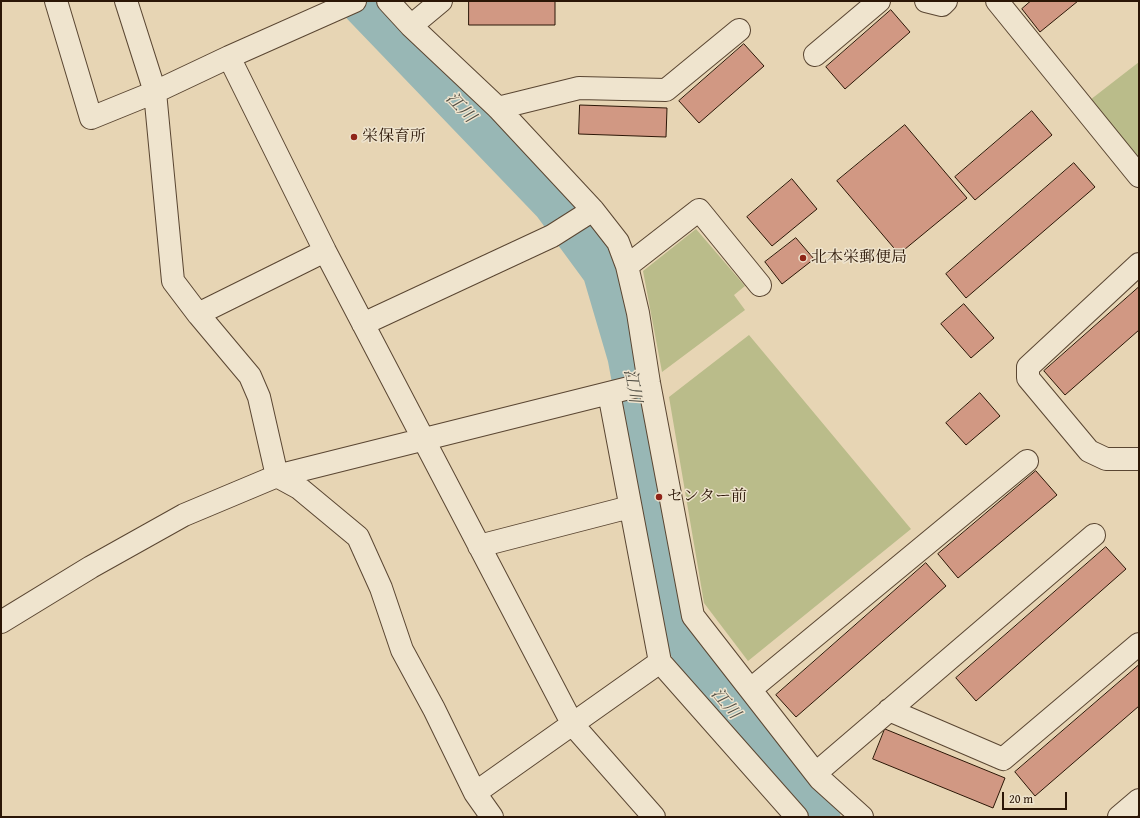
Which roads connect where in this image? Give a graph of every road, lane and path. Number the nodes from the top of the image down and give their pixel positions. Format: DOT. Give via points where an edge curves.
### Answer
graph roads {
  1 [pos="56,1"];
  2 [pos="126,1"];
  3 [pos="355,1"];
  4 [pos="388,1"];
  5 [pos="441,1"];
  6 [pos="879,1"];
  7 [pos="926,1"];
  8 [pos="946,1"];
  9 [pos="1003,3"];
  10 [pos="411,26"];
  11 [pos="739,30"];
  12 [pos="815,56"];
  13 [pos="229,57"];
  14 [pos="155,92"];
  15 [pos="498,108"];
  16 [pos="1139,176"];
  17 [pos="593,210"];
  18 [pos="325,251"];
  19 [pos="1139,264"];
  20 [pos="627,266"];
  21 [pos="760,285"];
  22 [pos="198,314"];
  23 [pos="363,324"];
  24 [pos="650,383"];
  25 [pos="609,393"];
  26 [pos="423,440"];
  27 [pos="1139,459"];
  28 [pos="1027,461"];
  29 [pos="277,476"];
  30 [pos="630,507"];
  31 [pos="1094,535"];
  32 [pos="479,546"];
  33 [pos="1,622"];
  34 [pos="1139,644"];
  35 [pos="660,662"];
  36 [pos="750,688"];
  37 [pos="889,710"];
  38 [pos="573,725"];
  39 [pos="816,773"];
  40 [pos="475,793"];
  41 [pos="1139,800"];
  42 [pos="492,817"];
  43 [pos="654,817"];
  44 [pos="797,817"];
  45 [pos="862,817"];
  46 [pos="1119,817"];
  1 -- 14 [label="street" via="91,118"];
  2 -- 14 [label="street"];
  3 -- 13 [label="street"];
  4 -- 10 [label="street"];
  5 -- 10 [label="street"];
  6 -- 12 [label="street"];
  7 -- 8 [label="street" via="942,5"];
  9 -- 16 [label="street"];
  10 -- 15 [label="street"];
  11 -- 15 [label="street" via="666,90 579,88"];
  13 -- 14 [label="street"];
  13 -- 18 [label="street"];
  14 -- 22 [label="street" via="173,281"];
  15 -- 17 [label="street"];
  17 -- 20 [label="street" via="618,242"];
  17 -- 23 [label="street" via="552,236"];
  18 -- 22 [label="street"];
  18 -- 23 [label="street"];
  19 -- 27 [label="street" via="1028,366 1028,378 1089,451 1106,459"];
  20 -- 21 [label="street" via="699,210"];
  20 -- 24 [label="street"];
  22 -- 29 [label="street" via="250,376 259,397"];
  23 -- 26 [label="street"];
  24 -- 25 [label="street"];
  24 -- 36 [label="street" via="693,616"];
  25 -- 26 [label="street"];
  25 -- 30 [label="street"];
  26 -- 29 [label="street"];
  26 -- 32 [label="street"];
  28 -- 36 [label="street"];
  29 -- 33 [label="street" via="184,515 91,567"];
  29 -- 40 [label="street" via="299,488 358,536 381,588 402,650"];
  30 -- 32 [label="street"];
  30 -- 35 [label="street"];
  31 -- 37 [label="street"];
  32 -- 38 [label="street"];
  34 -- 37 [label="street" via="1004,759"];
  35 -- 38 [label="street"];
  35 -- 44 [label="street"];
  36 -- 39 [label="street"];
  37 -- 39 [label="street"];
  38 -- 40 [label="street"];
  38 -- 43 [label="street"];
  39 -- 45 [label="street"];
  40 -- 42 [label="street"];
  41 -- 46 [label="street"];
}
